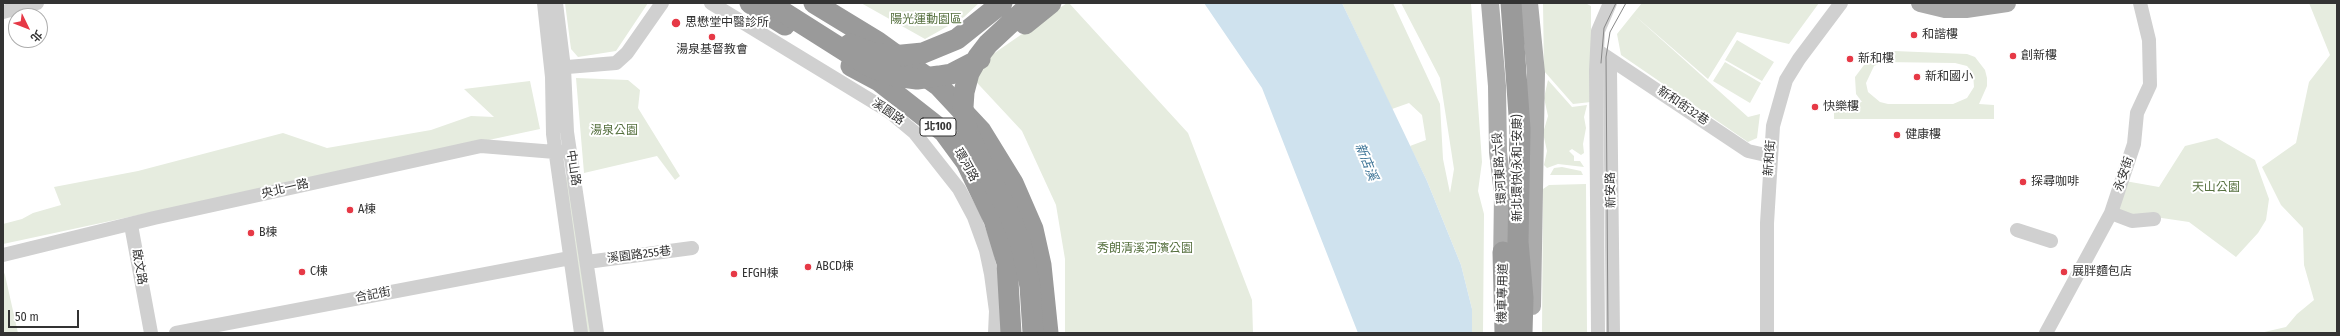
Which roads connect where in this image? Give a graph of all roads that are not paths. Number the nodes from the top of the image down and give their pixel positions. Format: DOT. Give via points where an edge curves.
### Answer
graph roads {
  1 [pos="37,3"];
  2 [pos="544,3"];
  3 [pos="556,3"];
  4 [pos="662,3"];
  5 [pos="711,3"];
  6 [pos="750,3"];
  7 [pos="769,3"];
  8 [pos="782,3"];
  9 [pos="814,3"];
  10 [pos="1002,3"];
  11 [pos="1022,3"];
  12 [pos="1032,3"];
  13 [pos="1051,3"];
  14 [pos="1490,3"];
  15 [pos="1503,3"];
  16 [pos="1610,3"];
  17 [pos="1841,3"];
  18 [pos="1920,3"];
  19 [pos="2007,3"];
  20 [pos="2140,3"];
  21 [pos="1522,4"];
  22 [pos="3,12"];
  23 [pos="1598,51"];
  24 [pos="558,68"];
  25 [pos="570,151"];
  26 [pos="555,152"];
  27 [pos="1770,156"];
  28 [pos="1503,194"];
  29 [pos="2111,213"];
  30 [pos="2154,219"];
  31 [pos="131,224"];
  32 [pos="2017,230"];
  33 [pos="2051,241"];
  34 [pos="692,248"];
  35 [pos="1503,252"];
  36 [pos="3,255"];
  37 [pos="570,258"];
  38 [pos="587,262"];
  39 [pos="151,333"];
  40 [pos="176,333"];
  41 [pos="581,333"];
  42 [pos="597,333"];
  43 [pos="995,333"];
  44 [pos="1011,333"];
  45 [pos="1026,333"];
  46 [pos="1033,333"];
  47 [pos="1048,333"];
  48 [pos="1498,333"];
  49 [pos="1504,333"];
  50 [pos="1522,333"];
  51 [pos="1532,333"];
  52 [pos="1598,333"];
  53 [pos="1613,333"];
  54 [pos="1767,333"];
  55 [pos="2046,333"];
  1 -- 22 [label="street"];
  2 -- 24 [label="street, 中山路"];
  3 -- 24 [label="street, 中山路"];
  4 -- 24 [label="street" via="627,53 616,64"];
  5 -- 43 [label="street, 溪園路" via="890,112 914,132 959,189 974,217 986,250 991,274 996,311"];
  6 -- 44 [label="highway, 環河路 / 北100" via="879,82 944,132 957,148 994,220 1007,263"];
  7 -- 13 [label="highway, bridge" via="867,65 895,76 917,79 951,74 974,63"];
  8 -- 10 [label="highway, bridge" via="855,46 870,52 907,56 923,53 956,39"];
  9 -- 47 [label="highway, 北100" via="878,42 939,86 981,131 1013,183 1033,229 1041,265"];
  11 -- 45 [label="highway" via="978,43 967,59 955,96 962,138 996,203 1013,243 1023,284"];
  12 -- 46 [label="highway, bridge" via="988,44 978,57 969,73 963,107 981,161 1008,211 1021,244 1030,286"];
  14 -- 28 [label="main road, 環河東路六段" via="1497,86 1498,152"];
  15 -- 28 [label="highway" via="1511,120"];
  16 -- 23 [label="street, 新安路" via="1600,23"];
  17 -- 27 [label="street, 新和街" via="1786,80 1773,126"];
  18 -- 19 [label="main road" via="1945,9 1966,9"];
  20 -- 29 [label="street, 永安街" via="2149,40 2150,86 2137,113 2134,144"];
  21 -- 50 [label="highway" via="1531,80 1532,137 1529,252 1523,298"];
  21 -- 51 [label="main road" via="1536,80"];
  23 -- 27 [label="street, 新和街32巷" via="1748,151"];
  23 -- 52 [label="street, 新安路"];
  23 -- 53 [label="street, 新安路" via="1610,69"];
  24 -- 25 [label="street, 中山路"];
  24 -- 26 [label="street, 中山路" via="553,134"];
  25 -- 26 [label="street, 央北一路"];
  25 -- 38 [label="street, 中山路"];
  26 -- 31 [label="street, 央北一路" via="481,146"];
  26 -- 37 [label="street, 中山路"];
  27 -- 54 [label="street, 新和街"];
  28 -- 35 [label="main road, 環河東路六段"];
  29 -- 30 [label="street" via="2132,220"];
  29 -- 55 [label="street, 永安街"];
  31 -- 36 [label="street, 央北一路"];
  31 -- 39 [label="street, 啟文路"];
  32 -- 33 [label="street"];
  34 -- 38 [label="street, 溪園路255巷"];
  35 -- 48 [label="main road, 環河東路六段"];
  35 -- 49 [label="highway"];
  37 -- 40 [label="street, 合記街"];
  37 -- 41 [label="street, 中山路"];
  38 -- 42 [label="street, 中山路"];
}
